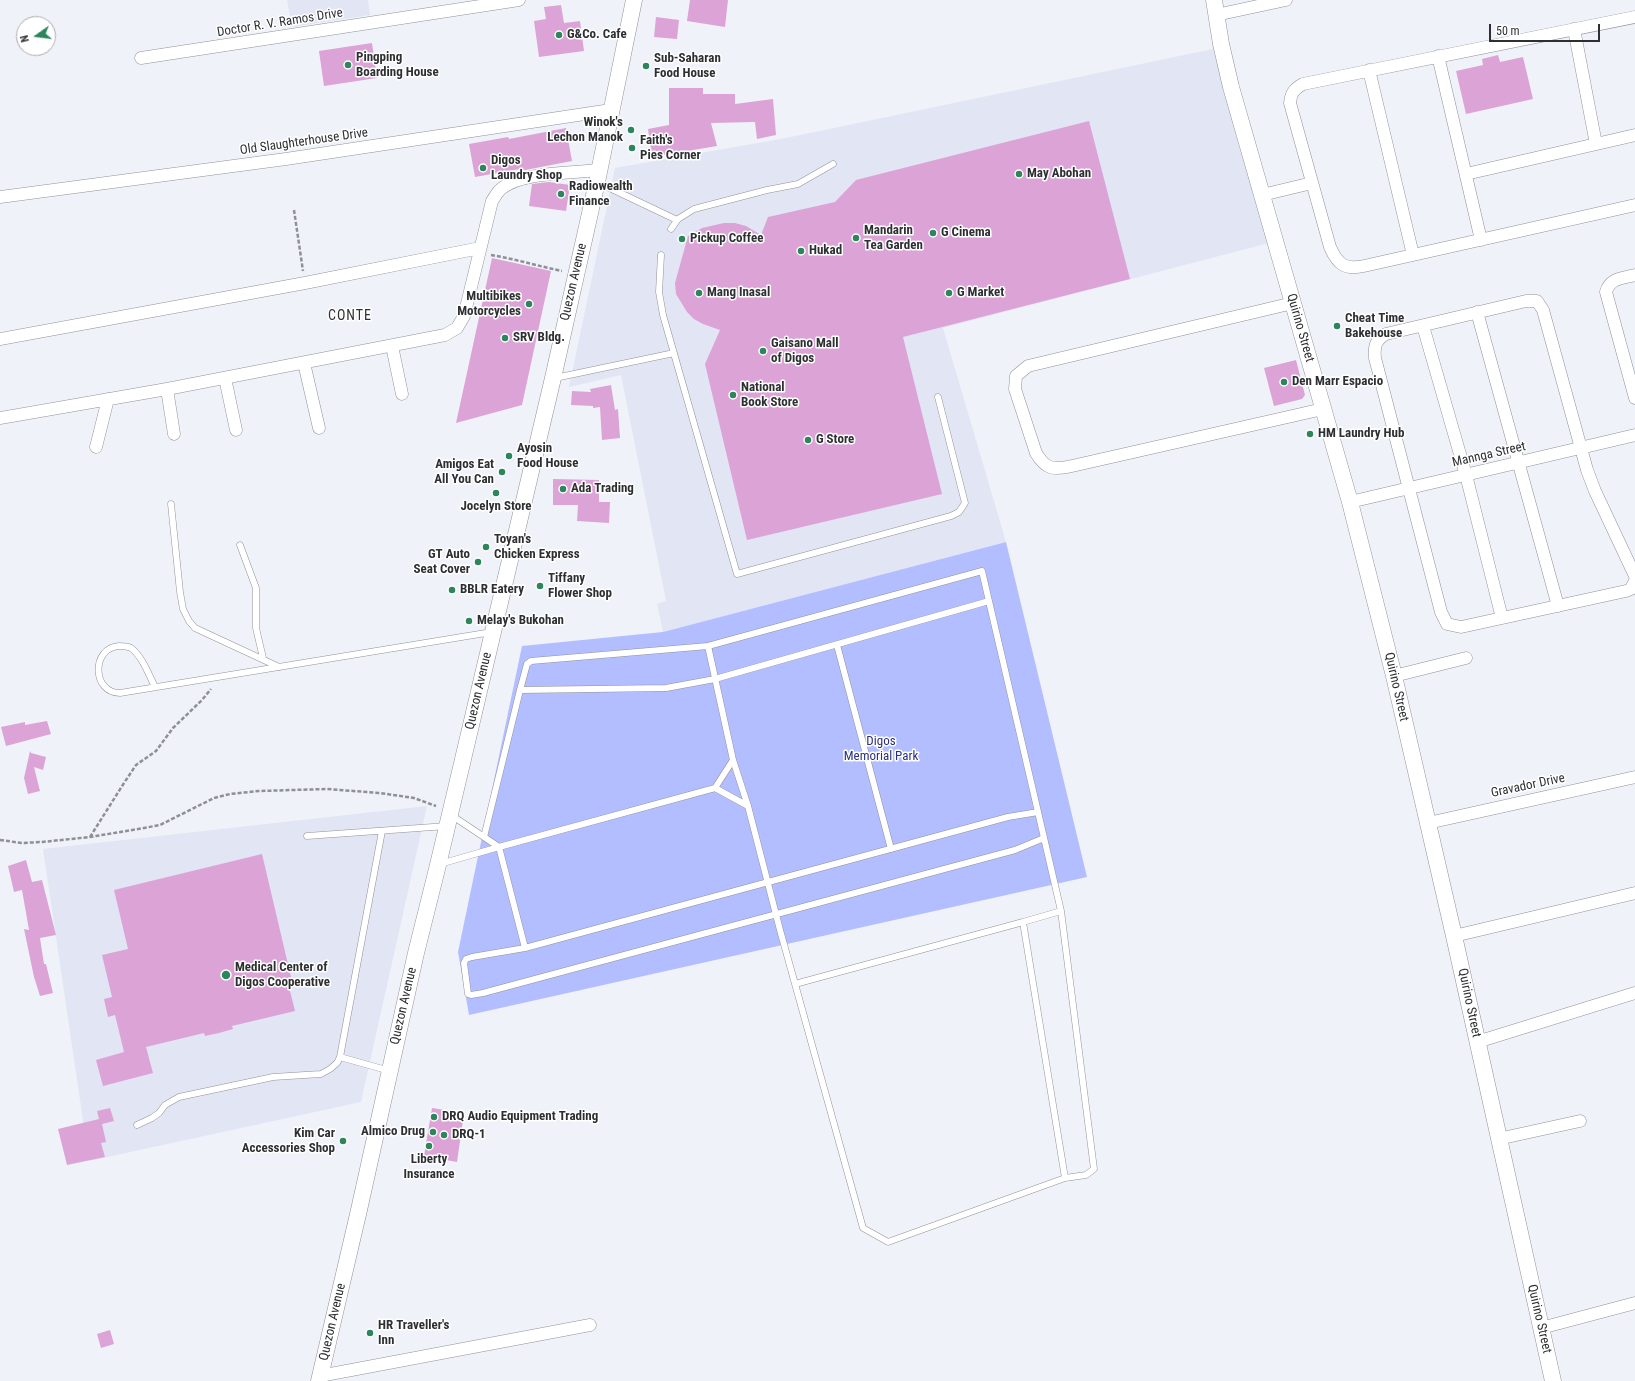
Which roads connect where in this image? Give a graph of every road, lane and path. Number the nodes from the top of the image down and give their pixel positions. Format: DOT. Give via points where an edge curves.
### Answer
graph roads {
  1 [pos="519,0"];
  2 [pos="634,0"];
  3 [pos="1286,0"];
  4 [pos="1215,7"];
  5 [pos="1635,17"];
  6 [pos="1574,29"];
  7 [pos="1438,56"];
  8 [pos="141,58"];
  9 [pos="1369,70"];
  10 [pos="611,110"];
  11 [pos="1635,135"];
  12 [pos="1596,144"];
  13 [pos="833,164"];
  14 [pos="1466,174"];
  15 [pos="598,176"];
  16 [pos="1312,183"];
  17 [pos="1262,196"];
  18 [pos="0,197"];
  19 [pos="1635,205"];
  20 [pos="294,210"];
  21 [pos="677,220"];
  22 [pos="671,229"];
  23 [pos="1481,240"];
  24 [pos="479,251"];
  25 [pos="661,255"];
  26 [pos="1413,255"];
  27 [pos="576,274"];
  28 [pos="1635,275"];
  29 [pos="305,283"];
  30 [pos="1293,303"];
  31 [pos="1477,312"];
  32 [pos="1423,326"];
  33 [pos="0,339"];
  34 [pos="392,346"];
  35 [pos="674,353"];
  36 [pos="304,363"];
  37 [pos="226,378"];
  38 [pos="553,378"];
  39 [pos="167,389"];
  40 [pos="402,394"];
  41 [pos="938,397"];
  42 [pos="1635,398"];
  43 [pos="108,399"];
  44 [pos="1323,409"];
  45 [pos="0,418"];
  46 [pos="319,428"];
  47 [pos="236,430"];
  48 [pos="174,434"];
  49 [pos="1635,435"];
  50 [pos="96,447"];
  51 [pos="1580,448"];
  52 [pos="1519,462"];
  53 [pos="1466,475"];
  54 [pos="1409,488"];
  55 [pos="1350,502"];
  56 [pos="171,504"];
  57 [pos="240,544"];
  58 [pos="1635,576"];
  59 [pos="1635,581"];
  60 [pos="989,601"];
  61 [pos="1558,606"];
  62 [pos="1502,618"];
  63 [pos="494,632"];
  64 [pos="837,645"];
  65 [pos="708,646"];
  66 [pos="263,658"];
  67 [pos="1466,658"];
  68 [pos="278,666"];
  69 [pos="1394,676"];
  70 [pos="218,677"];
  71 [pos="715,679"];
  72 [pos="155,687"];
  73 [pos="520,690"];
  74 [pos="733,760"];
  75 [pos="1635,777"];
  76 [pos="715,788"];
  77 [pos="748,806"];
  78 [pos="1038,812"];
  79 [pos="449,820"];
  80 [pos="1428,823"];
  81 [pos="382,831"];
  82 [pos="307,836"];
  83 [pos="90,837"];
  84 [pos="484,837"];
  85 [pos="1044,838"];
  86 [pos="0,840"];
  87 [pos="499,847"];
  88 [pos="891,849"];
  89 [pos="438,865"];
  90 [pos="767,882"];
  91 [pos="1635,893"];
  92 [pos="1061,911"];
  93 [pos="776,914"];
  94 [pos="1023,922"];
  95 [pos="1454,936"];
  96 [pos="525,948"];
  97 [pos="795,984"];
  98 [pos="1635,993"];
  99 [pos="1477,1042"];
  100 [pos="340,1057"];
  101 [pos="390,1071"];
  102 [pos="1580,1121"];
  103 [pos="137,1125"];
  104 [pos="1498,1139"];
  105 [pos="1065,1178"];
  106 [pos="1635,1303"];
  107 [pos="590,1325"];
  108 [pos="1541,1328"];
  109 [pos="320,1378"];
  110 [pos="1553,1381"];
  1 -- 8 [label="street, Doctor R. V. Ramos Drive"];
  2 -- 10 [label="street, Quezon Avenue"];
  3 -- 4 [label="street"];
  4 -- 17 [label="street, Quirino Street" via="1231,87"];
  5 -- 6 [label="street"];
  6 -- 7 [label="street"];
  6 -- 12 [label="street"];
  7 -- 9 [label="street"];
  7 -- 14 [label="street"];
  9 -- 16 [label="street" via="1303,84 1297,87 1291,96 1292,110"];
  9 -- 26 [label="street"];
  10 -- 15 [label="street, Quezon Avenue"];
  10 -- 18 [label="street, Old Slaughterhouse Drive" via="286,159"];
  11 -- 12 [label="street"];
  12 -- 14 [label="street"];
  13 -- 21 [label="lane" via="798,184 694,209"];
  14 -- 23 [label="street"];
  15 -- 21 [label="lane"];
  15 -- 24 [label="street" via="531,177 507,184 492,201"];
  15 -- 27 [label="street, Quezon Avenue"];
  16 -- 17 [label="street"];
  16 -- 26 [label="street" via="1330,247 1341,265 1357,268"];
  17 -- 30 [label="street, Quirino Street"];
  19 -- 23 [label="street"];
  20 -- 29 [label="path"];
  21 -- 22 [label="lane"];
  23 -- 26 [label="street"];
  24 -- 27 [label="path"];
  24 -- 29 [label="street"];
  24 -- 34 [label="street" via="464,316 457,328 436,338"];
  25 -- 35 [label="lane" via="659,292"];
  27 -- 38 [label="street, Quezon Avenue"];
  28 -- 42 [label="street" via="1608,285 1606,292"];
  29 -- 33 [label="street"];
  30 -- 44 [label="street, Quirino Street"];
  30 -- 44 [label="street" via="1028,366 1016,376 1015,390 1036,453 1041,462 1052,468 1072,466"];
  31 -- 32 [label="street"];
  31 -- 51 [label="street" via="1526,300 1537,301 1541,305"];
  31 -- 52 [label="street"];
  32 -- 53 [label="street"];
  32 -- 54 [label="street" via="1386,334 1374,346"];
  34 -- 36 [label="street"];
  34 -- 40 [label="street"];
  35 -- 38 [label="lane"];
  35 -- 41 [label="lane" via="737,574 959,512 965,503"];
  36 -- 37 [label="street"];
  36 -- 46 [label="street"];
  37 -- 39 [label="street"];
  37 -- 47 [label="street"];
  38 -- 63 [label="street, Quezon Avenue"];
  39 -- 43 [label="street"];
  39 -- 48 [label="street"];
  43 -- 45 [label="street"];
  43 -- 50 [label="street"];
  44 -- 55 [label="street, Quirino Street"];
  49 -- 51 [label="street, Mannga Street"];
  51 -- 52 [label="street, Mannga Street"];
  51 -- 58 [label="street" via="1596,491"];
  52 -- 53 [label="street, Mannga Street"];
  52 -- 61 [label="street"];
  53 -- 54 [label="street, Mannga Street"];
  53 -- 62 [label="street"];
  54 -- 55 [label="street, Mannga Street"];
  54 -- 62 [label="street" via="1447,624 1461,627"];
  55 -- 69 [label="street, Quirino Street"];
  56 -- 66 [label="lane" via="180,592 183,609 189,621 195,628"];
  57 -- 66 [label="lane" via="256,588 256,628"];
  59 -- 61 [label="street" via="1631,589 1626,591"];
  60 -- 64 [label="lane"];
  60 -- 65 [label="lane" via="982,571"];
  60 -- 78 [label="lane"];
  61 -- 62 [label="street"];
  63 -- 68 [label="lane"];
  63 -- 79 [label="street, Quezon Avenue"];
  64 -- 71 [label="lane"];
  64 -- 88 [label="lane"];
  65 -- 71 [label="lane"];
  65 -- 73 [label="lane" via="531,661 527,664"];
  66 -- 68 [label="lane"];
  67 -- 69 [label="street"];
  68 -- 70 [label="lane"];
  69 -- 80 [label="street, Quirino Street"];
  70 -- 72 [label="lane"];
  70 -- 83 [label="path" via="202,700 173,728 156,751 136,765"];
  71 -- 73 [label="lane" via="666,688"];
  71 -- 74 [label="lane"];
  72 -- 72 [label="lane" via="113,693 107,690 98,675 100,658 116,646 129,647 136,653"];
  73 -- 84 [label="lane"];
  74 -- 76 [label="lane"];
  74 -- 77 [label="lane"];
  75 -- 80 [label="street, Gravador Drive"];
  76 -- 77 [label="lane"];
  76 -- 87 [label="lane"];
  77 -- 90 [label="lane"];
  78 -- 85 [label="lane"];
  78 -- 88 [label="lane" via="1008,817"];
  79 -- 81 [label="lane"];
  79 -- 83 [label="path" via="426,801 414,798 327,789 259,791 214,798 160,825"];
  79 -- 84 [label="lane"];
  79 -- 89 [label="street, Quezon Avenue"];
  80 -- 95 [label="street, Quirino Street"];
  81 -- 82 [label="lane"];
  81 -- 100 [label="lane"];
  83 -- 86 [label="path" via="22,844"];
  84 -- 87 [label="lane"];
  85 -- 92 [label="lane"];
  85 -- 93 [label="lane" via="1015,850"];
  87 -- 89 [label="lane"];
  87 -- 96 [label="lane"];
  88 -- 90 [label="lane"];
  89 -- 101 [label="street, Quezon Avenue"];
  90 -- 93 [label="lane"];
  90 -- 96 [label="lane"];
  91 -- 95 [label="street"];
  92 -- 94 [label="lane"];
  92 -- 105 [label="lane" via="1094,1169 1086,1175"];
  93 -- 96 [label="lane" via="483,993 468,994 464,963 466,959"];
  93 -- 97 [label="lane"];
  94 -- 97 [label="lane"];
  94 -- 105 [label="lane"];
  95 -- 99 [label="street, Quirino Street"];
  97 -- 105 [label="lane" via="863,1228 888,1242"];
  98 -- 99 [label="street"];
  99 -- 104 [label="street, Quirino Street"];
  100 -- 101 [label="lane"];
  100 -- 103 [label="lane" via="330,1070 321,1074 273,1077 180,1097 165,1105 152,1118"];
  101 -- 109 [label="street, Quezon Avenue"];
  102 -- 104 [label="street"];
  104 -- 108 [label="street, Quirino Street"];
  106 -- 108 [label="street"];
  107 -- 109 [label="street"];
  108 -- 110 [label="street, Quirino Street"];
}
